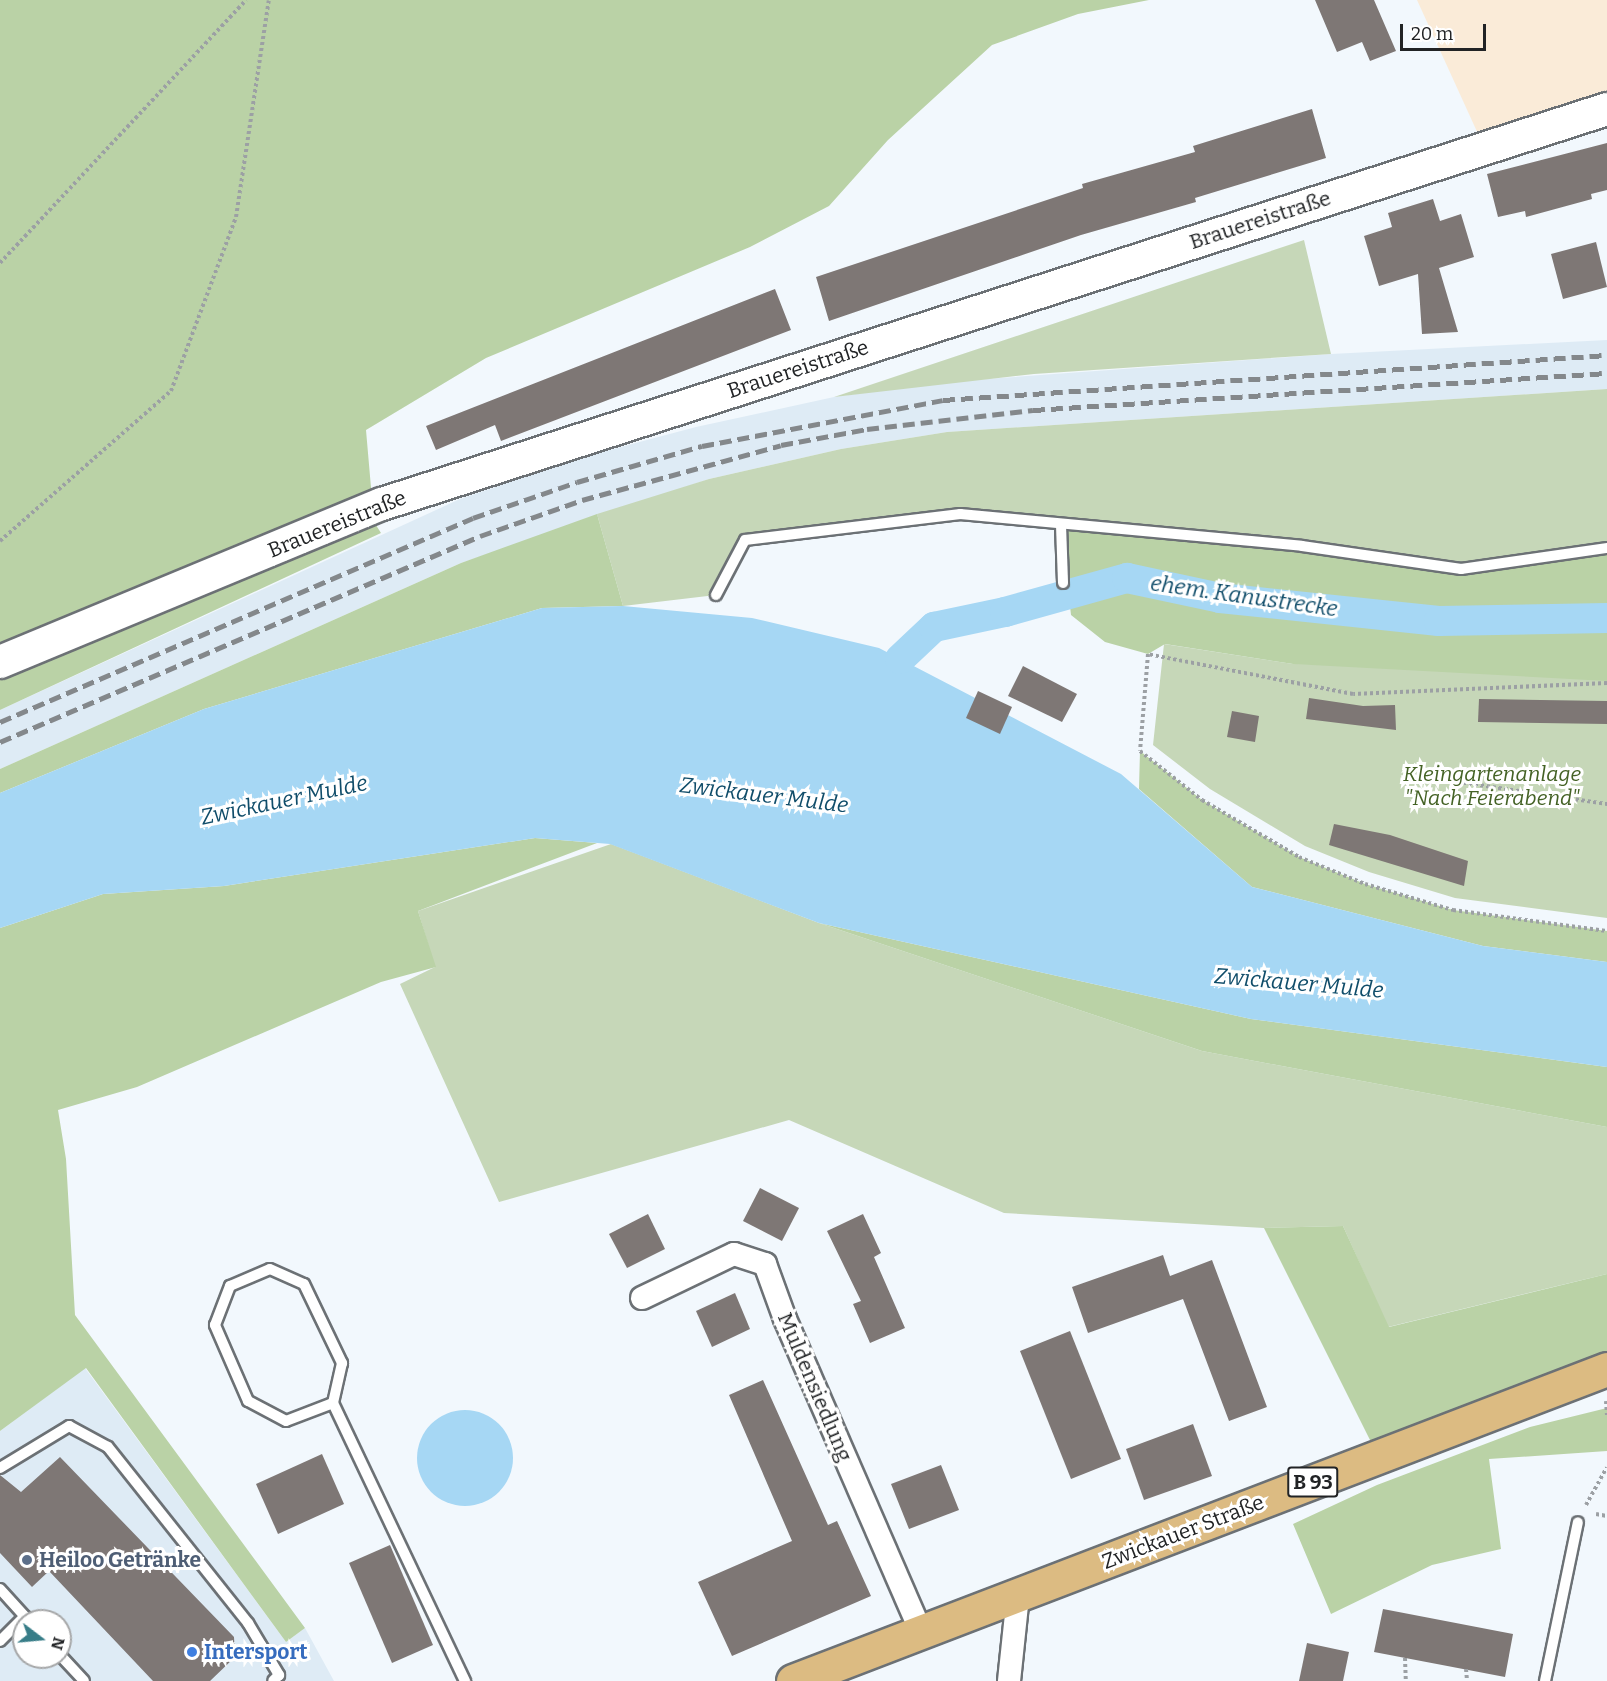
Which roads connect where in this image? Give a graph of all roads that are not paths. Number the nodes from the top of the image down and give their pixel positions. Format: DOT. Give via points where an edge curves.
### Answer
graph roads {
  1 [pos="1607,109"];
  2 [pos="1061,525"];
  3 [pos="1607,548"];
  4 [pos="1063,583"];
  5 [pos="716,595"];
  6 [pos="0,662"];
  7 [pos="642,1298"];
  8 [pos="1607,1369"];
  9 [pos="333,1403"];
  10 [pos="0,1468"];
  11 [pos="1578,1522"];
  12 [pos="0,1589"];
  13 [pos="1018,1595"];
  14 [pos="18,1609"];
  15 [pos="12,1631"];
  16 [pos="921,1632"];
  17 [pos="0,1641"];
  18 [pos="72,1668"];
  19 [pos="84,1681"];
  20 [pos="273,1681"];
  21 [pos="465,1681"];
  22 [pos="793,1681"];
  23 [pos="1009,1681"];
  24 [pos="1545,1681"];
  1 -- 6 [label="street, Brauereistraße" via="382,504"];
  2 -- 3 [label="lane" via="1302,546 1461,569"];
  2 -- 4 [label="lane"];
  2 -- 5 [label="lane" via="960,514 745,540"];
  7 -- 16 [label="street, Muldensiedlung" via="735,1254 765,1264 785,1319"];
  8 -- 13 [label="main road, Zwickauer Straße / B 93"];
  9 -- 9 [label="lane" via="342,1363 304,1284 270,1269 230,1286 215,1325 248,1401 286,1421"];
  9 -- 21 [label="lane"];
  10 -- 20 [label="lane" via="69,1426 108,1447 248,1623 279,1675"];
  11 -- 24 [label="lane"];
  12 -- 14 [label="lane"];
  13 -- 16 [label="main road, Zwickauer Straße / B 93"];
  13 -- 23 [label="street"];
  15 -- 17 [label="lane"];
  16 -- 22 [label="main road, Zwickauer Straße / B 93"];
  18 -- 19 [label="lane"];
}
